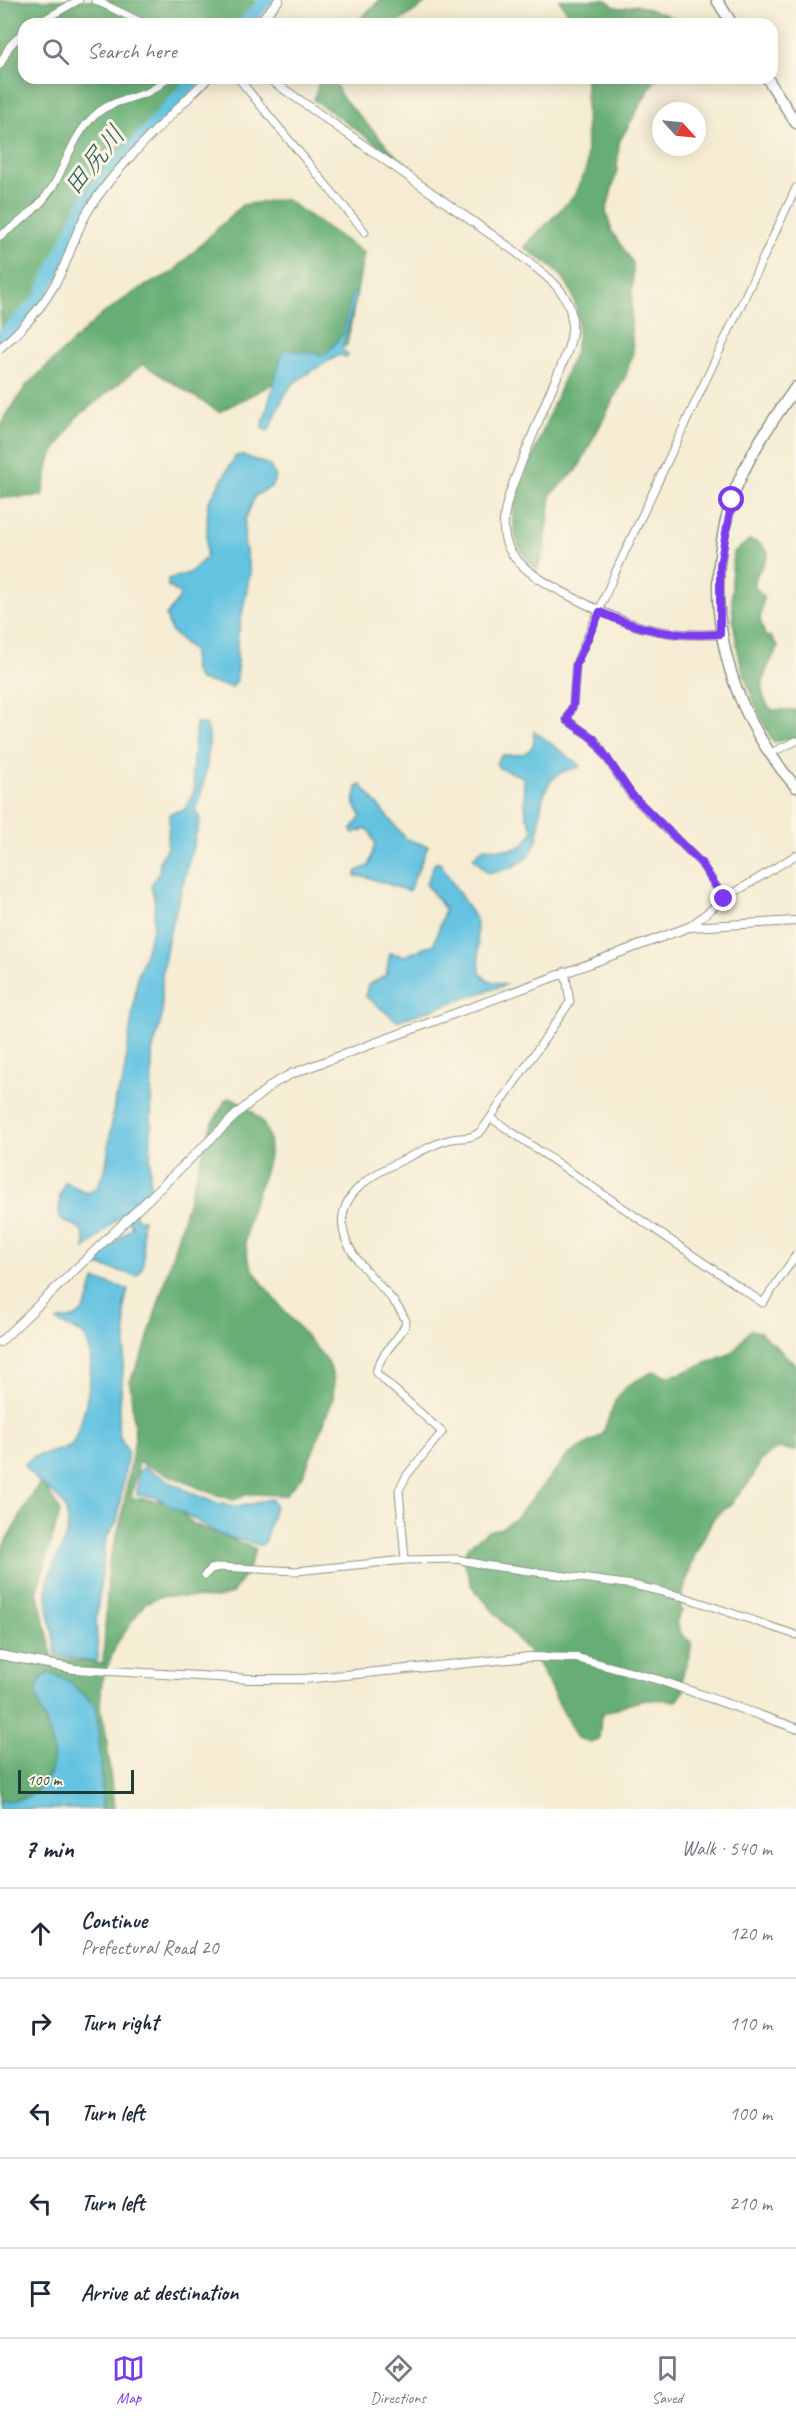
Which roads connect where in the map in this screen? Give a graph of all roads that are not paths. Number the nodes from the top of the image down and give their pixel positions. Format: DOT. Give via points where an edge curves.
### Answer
graph roads {
  1 [pos="79,0"];
  2 [pos="95,0"];
  3 [pos="279,0"];
  4 [pos="717,0"];
  5 [pos="47,18"];
  6 [pos="132,18"];
  7 [pos="262,18"];
  8 [pos="728,18"];
  9 [pos="18,37"];
  10 [pos="0,65"];
  11 [pos="160,84"];
  12 [pos="202,84"];
  13 [pos="243,84"];
  14 [pos="277,84"];
  15 [pos="771,84"];
  16 [pos="796,123"];
  17 [pos="796,188"];
  18 [pos="365,232"];
  19 [pos="0,235"];
  20 [pos="0,348"];
  21 [pos="796,387"];
  22 [pos="600,612"];
  23 [pos="720,634"];
  24 [pos="796,741"];
  25 [pos="771,753"];
  26 [pos="796,786"];
  27 [pos="796,855"];
  28 [pos="724,899"];
  29 [pos="796,921"];
  30 [pos="689,927"];
  31 [pos="565,971"];
  32 [pos="490,1118"];
  33 [pos="796,1255"];
  34 [pos="0,1342"];
  35 [pos="405,1560"];
  36 [pos="205,1575"];
  37 [pos="796,1635"];
  38 [pos="0,1655"];
  39 [pos="796,1728"];
  1 -- 5 [label="street"];
  2 -- 6 [label="street"];
  3 -- 7 [label="street"];
  4 -- 8 [label="main road"];
  9 -- 10 [label="street"];
  11 -- 19 [label="street" via="101,110 77,136 46,196"];
  12 -- 20 [label="street" via="97,197 45,304"];
  13 -- 18 [label="street"];
  14 -- 22 [label="street" via="516,252 560,290 573,322 570,342 507,498 501,527 523,568"];
  15 -- 16 [label="main road"];
  17 -- 22 [label="street"];
  21 -- 23 [label="main road" via="762,439 732,500 720,565"];
  22 -- 23 [label="street" via="633,627 666,634"];
  22 -- 28 [label="street" via="576,664 573,705 567,720 594,739 632,795 701,863"];
  23 -- 25 [label="main road" via="736,689"];
  24 -- 25 [label="street"];
  25 -- 26 [label="main road"];
  27 -- 28 [label="street"];
  28 -- 30 [label="street"];
  29 -- 30 [label="street"];
  30 -- 31 [label="street"];
  31 -- 32 [label="street" via="570,1002"];
  31 -- 34 [label="street" via="273,1084 240,1111"];
  32 -- 33 [label="street" via="763,1303"];
  32 -- 35 [label="street" via="472,1138 450,1139 431,1146 369,1178 352,1193 342,1217 350,1247 406,1321 405,1328 380,1359 376,1373 442,1432 406,1475 399,1490"];
  35 -- 36 [label="street" via="296,1571 220,1567"];
  35 -- 37 [label="street" via="457,1559 633,1585 684,1597"];
  38 -- 39 [label="street" via="75,1669 251,1679 304,1679 529,1657 577,1658 659,1680"];
}
